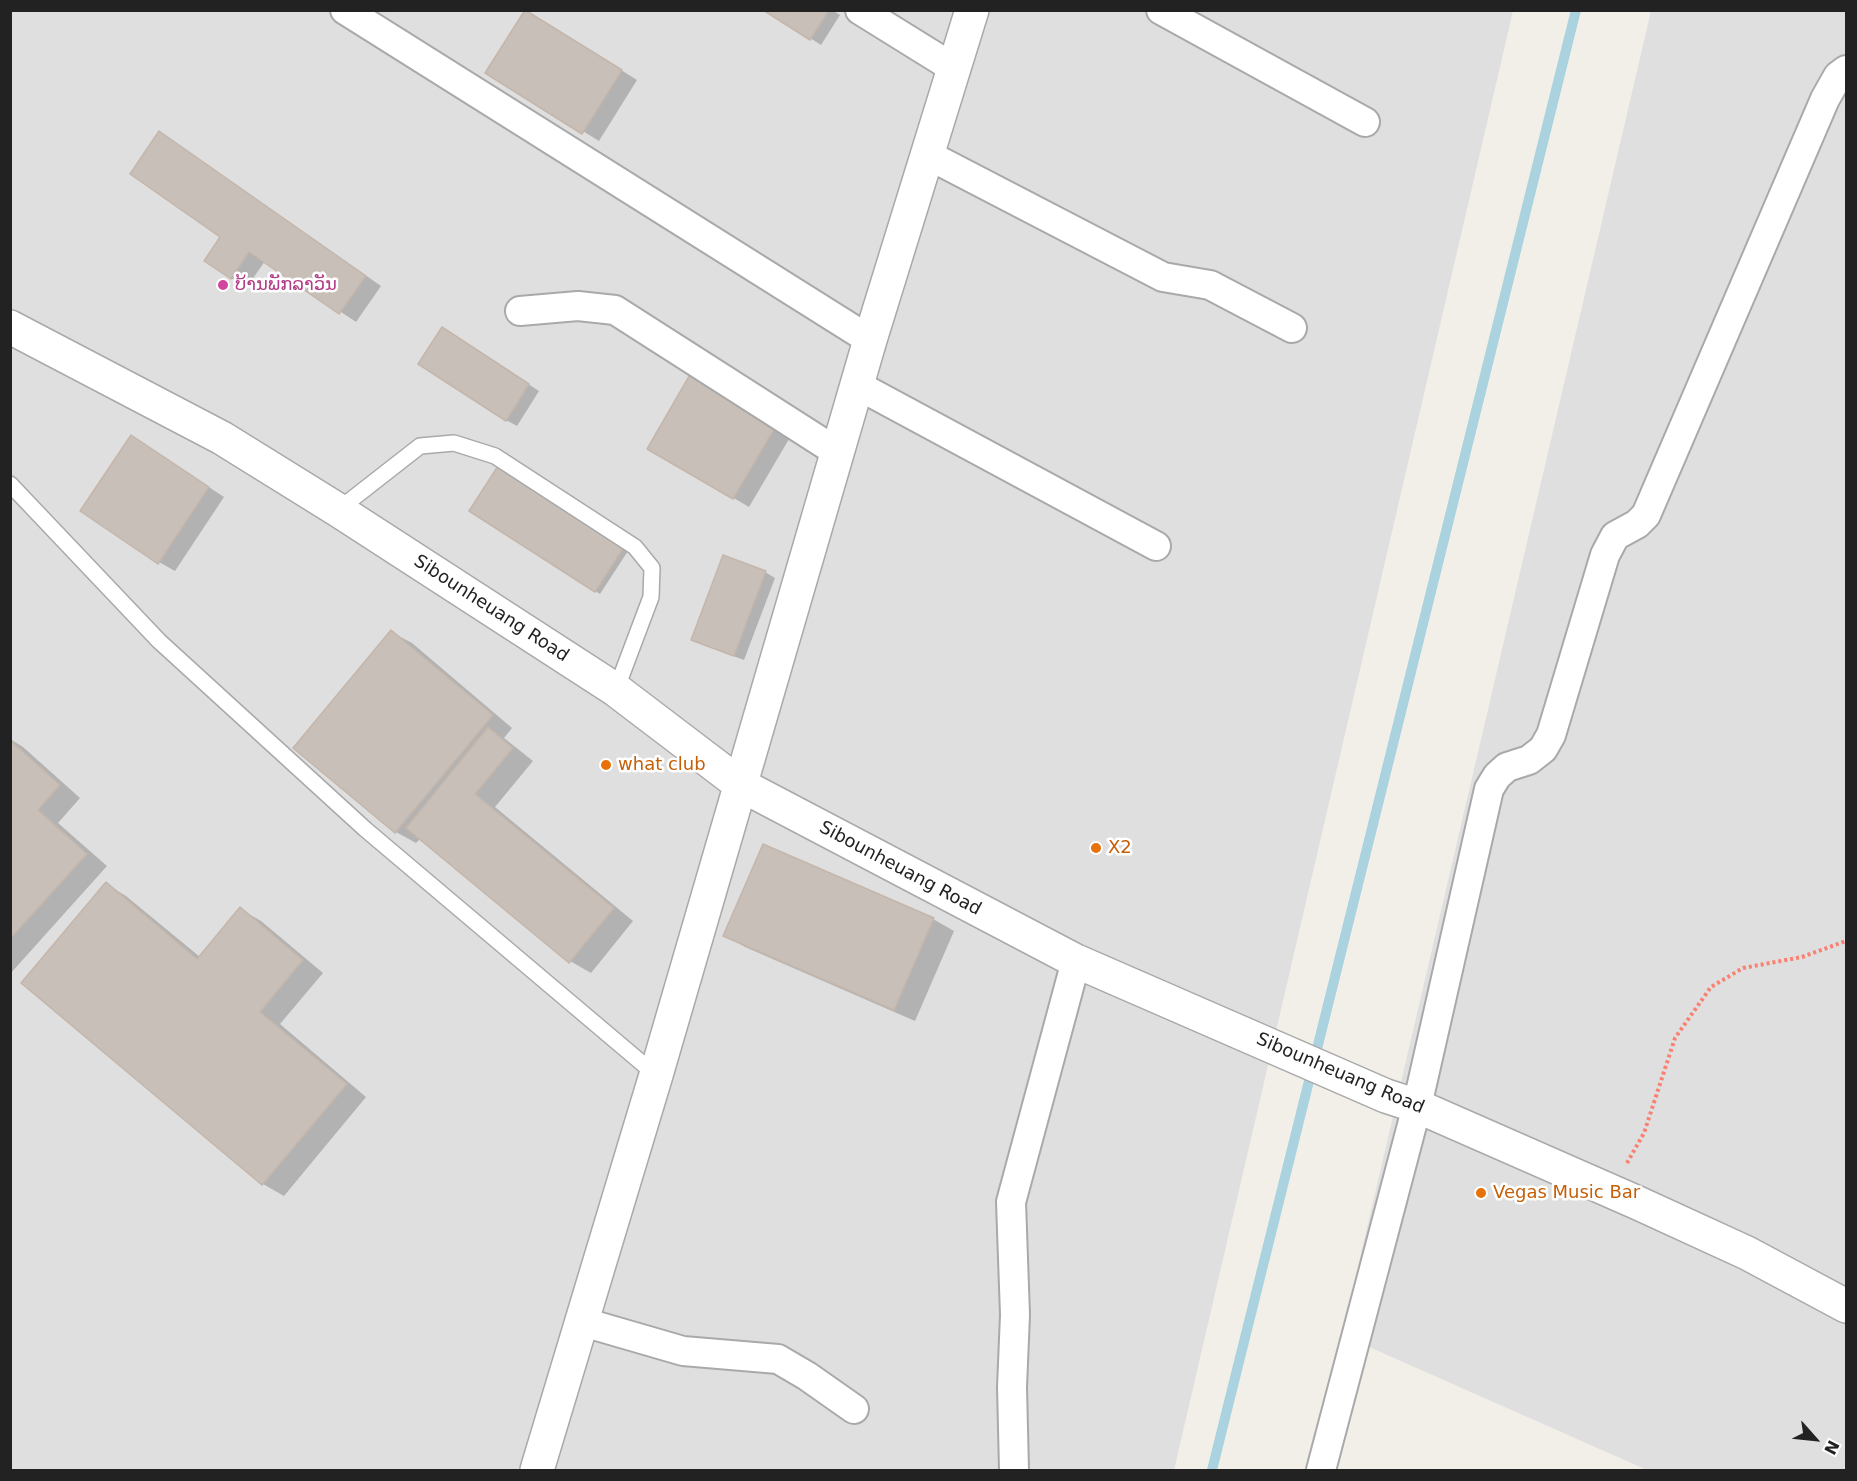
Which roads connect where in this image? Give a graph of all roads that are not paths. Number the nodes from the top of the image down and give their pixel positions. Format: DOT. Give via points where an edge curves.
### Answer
graph roads {
  1 [pos="345,10"];
  2 [pos="860,10"];
  3 [pos="972,10"];
  4 [pos="1161,10"];
  5 [pos="955,69"];
  6 [pos="1846,70"];
  7 [pos="1365,122"];
  8 [pos="928,154"];
  9 [pos="520,310"];
  10 [pos="1292,328"];
  11 [pos="16,340"];
  12 [pos="870,340"];
  13 [pos="857,386"];
  14 [pos="837,452"];
  15 [pos="10,484"];
  16 [pos="338,510"];
  17 [pos="1156,546"];
  18 [pos="616,690"];
  19 [pos="741,785"];
  20 [pos="1076,961"];
  21 [pos="656,1075"];
  22 [pos="1417,1106"];
  23 [pos="1846,1306"];
  24 [pos="583,1323"];
  25 [pos="854,1409"];
  26 [pos="537,1470"];
  27 [pos="1014,1470"];
  28 [pos="1322,1470"];
  1 -- 12 [label="street"];
  2 -- 5 [label="street"];
  3 -- 5 [label="street"];
  4 -- 7 [label="street"];
  5 -- 8 [label="street"];
  6 -- 22 [label="street" via="1825,99 1646,515 1615,536 1605,555 1551,735 1543,749 1529,760 1507,767 1489,789"];
  8 -- 10 [label="street" via="1163,277 1209,285"];
  8 -- 12 [label="street"];
  9 -- 14 [label="street" via="578,306 615,310"];
  11 -- 16 [label="street, Sibounheuang Road" via="222,438"];
  12 -- 13 [label="street"];
  13 -- 14 [label="street"];
  13 -- 17 [label="street"];
  14 -- 19 [label="street"];
  15 -- 21 [label="lane" via="193,673 365,829"];
  16 -- 18 [label="street, Sibounheuang Road"];
  16 -- 18 [label="lane" via="420,446 454,443 495,456 635,547 652,568 651,597"];
  18 -- 19 [label="street, Sibounheuang Road"];
  19 -- 20 [label="street, Sibounheuang Road"];
  19 -- 21 [label="street"];
  20 -- 22 [label="street, Sibounheuang Road"];
  20 -- 27 [label="street" via="1011,1202"];
  21 -- 24 [label="street"];
  22 -- 23 [label="street, Sibounheuang Road" via="1747,1253"];
  22 -- 28 [label="street"];
  24 -- 25 [label="street" via="683,1351 778,1359"];
  24 -- 26 [label="street"];
}
